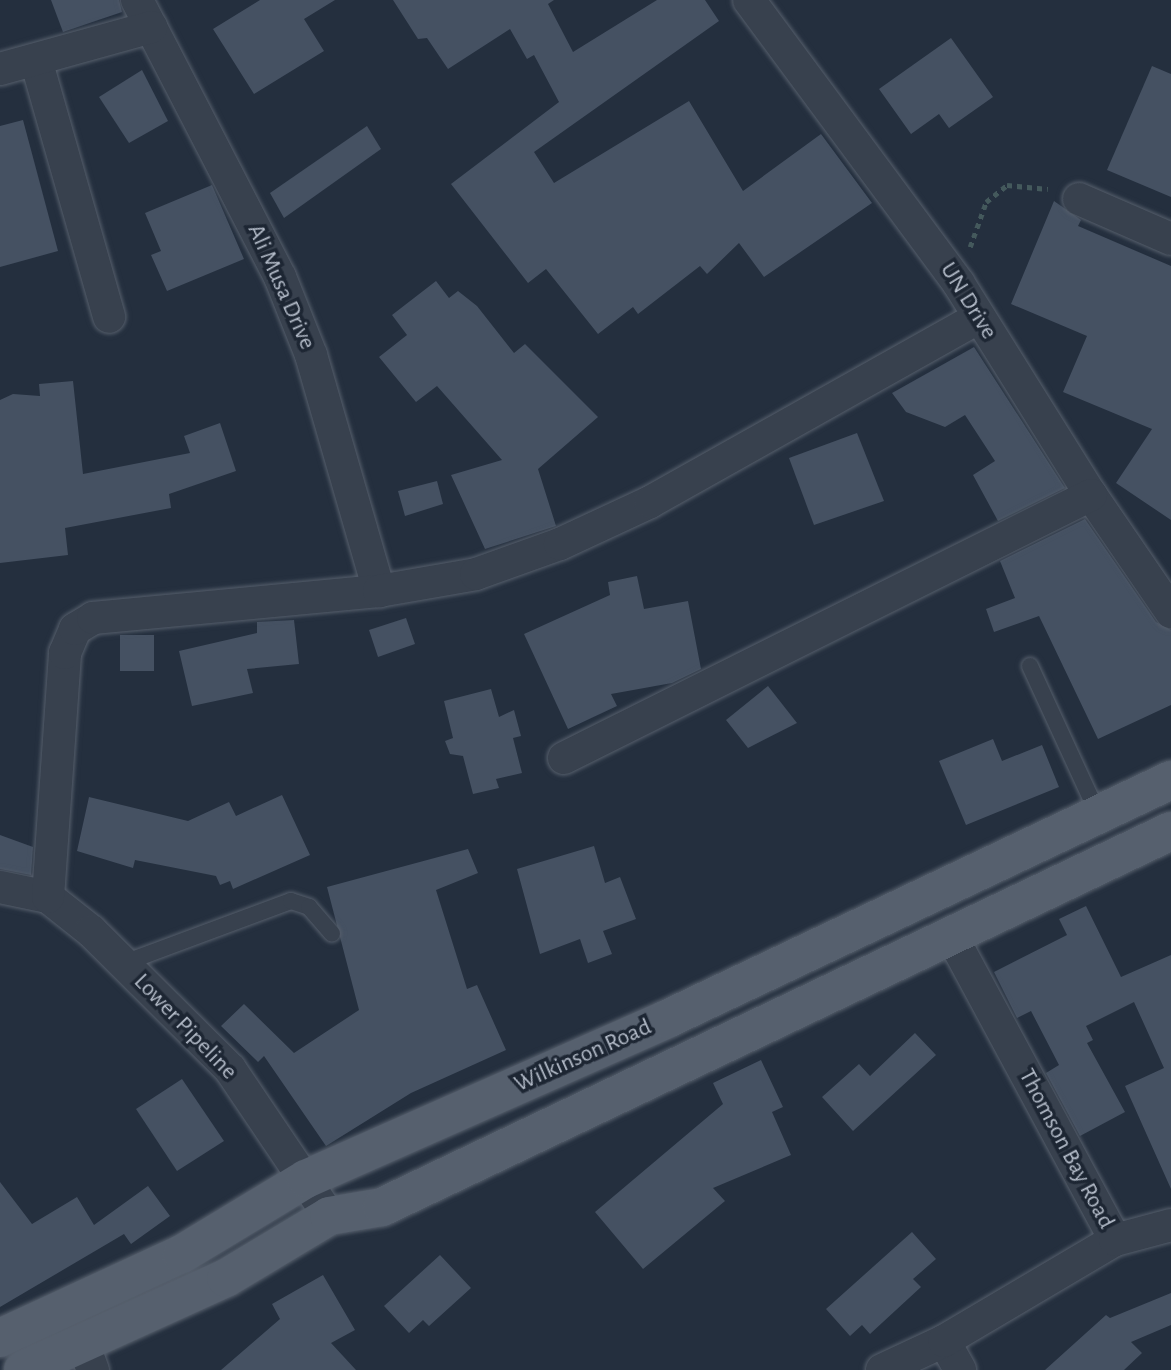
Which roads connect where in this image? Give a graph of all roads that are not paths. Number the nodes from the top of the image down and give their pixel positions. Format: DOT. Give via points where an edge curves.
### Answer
graph roads {
  1 [pos="749,0"];
  2 [pos="144,13"];
  3 [pos="36,60"];
  4 [pos="0,69"];
  5 [pos="1079,199"];
  6 [pos="1171,239"];
  7 [pos="109,317"];
  8 [pos="978,318"];
  9 [pos="1091,495"];
  10 [pos="379,592"];
  11 [pos="1170,604"];
  12 [pos="1030,666"];
  13 [pos="564,758"];
  14 [pos="1171,780"];
  15 [pos="1099,816"];
  16 [pos="1171,831"];
  17 [pos="0,887"];
  18 [pos="48,897"];
  19 [pos="332,933"];
  20 [pos="951,934"];
  21 [pos="124,963"];
  22 [pos="306,1179"];
  23 [pos="329,1216"];
  24 [pos="1171,1225"];
  25 [pos="1115,1240"];
  26 [pos="0,1338"];
  27 [pos="944,1341"];
  28 [pos="88,1357"];
  29 [pos="33,1368"];
  30 [pos="882,1370"];
  31 [pos="960,1370"];
  1 -- 8 [label="street, UN Drive" via="959,284"];
  2 -- 3 [label="street"];
  2 -- 10 [label="street, Ali Musa Drive" via="220,155 293,310"];
  3 -- 4 [label="street"];
  3 -- 7 [label="street"];
  5 -- 6 [label="street"];
  8 -- 9 [label="street, UN Drive"];
  8 -- 10 [label="street" via="650,502 560,544 476,574"];
  9 -- 11 [label="street, UN Drive"];
  9 -- 13 [label="street"];
  10 -- 18 [label="street" via="93,618 75,629 65,653"];
  12 -- 15 [label="lane"];
  14 -- 15 [label="main road, Wilkinson Road"];
  15 -- 22 [label="main road, Wilkinson Road" via="679,1013"];
  16 -- 20 [label="main road, Wilkinson Road"];
  17 -- 18 [label="street, Lower Pipeline"];
  18 -- 21 [label="street, Lower Pipeline"];
  19 -- 21 [label="lane" via="309,906 291,901"];
  20 -- 23 [label="main road, Wilkinson Road" via="382,1207"];
  20 -- 25 [label="street, Thomson Bay Road"];
  21 -- 22 [label="street, Lower Pipeline" via="230,1069"];
  22 -- 23 [label="street, Lower Pipeline"];
  22 -- 26 [label="main road, Wilkinson Road" via="182,1254"];
  23 -- 28 [label="main road, Wilkinson Road"];
  24 -- 25 [label="street"];
  25 -- 27 [label="street, Thomson Bay Road"];
  27 -- 30 [label="street, Thomson Bay Road"];
  27 -- 31 [label="street"];
  28 -- 29 [label="main road, Wilkinson Road"];
}
